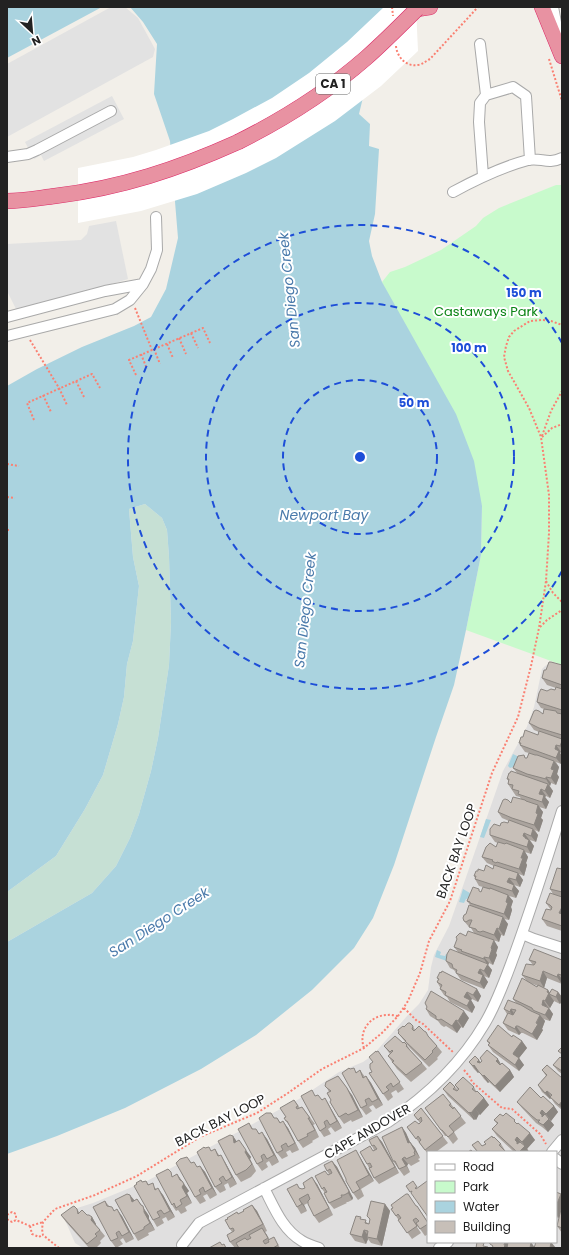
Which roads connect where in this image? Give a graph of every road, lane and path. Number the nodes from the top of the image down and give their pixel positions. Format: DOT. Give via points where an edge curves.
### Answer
graph roads {
  1 [pos="478,7"];
  2 [pos="542,7"];
  3 [pos="553,7"];
  4 [pos="422,8"];
  5 [pos="480,44"];
  6 [pos="396,45"];
  7 [pos="562,56"];
  8 [pos="486,95"];
  9 [pos="111,111"];
  10 [pos="7,157"];
  11 [pos="562,158"];
  12 [pos="530,160"];
  13 [pos="483,176"];
  14 [pos="453,192"];
  15 [pos="12,202"];
  16 [pos="156,217"];
  17 [pos="143,284"];
  18 [pos="139,315"];
  19 [pos="7,317"];
  20 [pos="562,325"];
  21 [pos="25,332"];
  22 [pos="191,333"];
  23 [pos="7,336"];
  24 [pos="180,338"];
  25 [pos="210,343"];
  26 [pos="167,344"];
  27 [pos="198,348"];
  28 [pos="153,349"];
  29 [pos="141,354"];
  30 [pos="186,354"];
  31 [pos="173,358"];
  32 [pos="160,364"];
  33 [pos="147,369"];
  34 [pos="136,375"];
  35 [pos="76,381"];
  36 [pos="59,388"];
  37 [pos="100,388"];
  38 [pos="562,391"];
  39 [pos="43,395"];
  40 [pos="84,397"];
  41 [pos="67,405"];
  42 [pos="51,412"];
  43 [pos="34,420"];
  44 [pos="562,424"];
  45 [pos="541,437"];
  46 [pos="7,464"];
  47 [pos="20,466"];
  48 [pos="7,497"];
  49 [pos="15,498"];
  50 [pos="7,530"];
  51 [pos="11,530"];
  52 [pos="546,581"];
  53 [pos="562,602"];
  54 [pos="562,610"];
  55 [pos="539,628"];
  56 [pos="562,811"];
  57 [pos="522,934"];
  58 [pos="562,948"];
  59 [pos="404,1008"];
  60 [pos="398,1016"];
  61 [pos="364,1048"];
  62 [pos="458,1061"];
  63 [pos="562,1140"];
  64 [pos="552,1151"];
  65 [pos="555,1151"];
  66 [pos="264,1188"];
  67 [pos="7,1215"];
  68 [pos="7,1220"];
  69 [pos="16,1220"];
  70 [pos="43,1222"];
  71 [pos="30,1226"];
  72 [pos="43,1235"];
  73 [pos="182,1245"];
  74 [pos="59,1248"];
  75 [pos="319,1248"];
  1 -- 6 [label="path" via="430,59 422,64 409,64 401,59"];
  2 -- 7 [label="highway"];
  3 -- 7 [label="street"];
  4 -- 15 [label="highway, CA 1, bridge" via="351,70 304,105 238,142 179,167 136,180 78,193"];
  5 -- 8 [label="street"];
  8 -- 12 [label="street" via="513,87 526,96"];
  8 -- 13 [label="street" via="480,103 479,122"];
  9 -- 10 [label="street" via="28,154"];
  11 -- 12 [label="street" via="554,162"];
  12 -- 13 [label="street"];
  13 -- 14 [label="street"];
  16 -- 17 [label="street" via="157,250"];
  17 -- 19 [label="street" via="105,291"];
  17 -- 21 [label="street" via="130,300 115,309"];
  18 -- 28 [label="path"];
  20 -- 45 [label="path, BACK BAY LOOP" via="551,321 530,321 514,331 506,346 504,357 508,371 529,408"];
  21 -- 23 [label="street"];
  21 -- 36 [label="path"];
  22 -- 24 [label="path"];
  22 -- 25 [label="path" via="203,328"];
  22 -- 27 [label="path"];
  24 -- 26 [label="path"];
  24 -- 30 [label="path"];
  26 -- 28 [label="path"];
  26 -- 31 [label="path"];
  28 -- 29 [label="path"];
  28 -- 32 [label="path"];
  29 -- 33 [label="path"];
  29 -- 34 [label="path" via="129,360"];
  35 -- 36 [label="path"];
  35 -- 37 [label="path" via="92,374"];
  35 -- 40 [label="path"];
  36 -- 39 [label="path"];
  36 -- 41 [label="path"];
  38 -- 45 [label="path"];
  39 -- 42 [label="path"];
  39 -- 43 [label="path" via="27,403"];
  44 -- 45 [label="path"];
  45 -- 52 [label="path, BACK BAY LOOP" via="549,495 550,533"];
  46 -- 47 [label="path"];
  48 -- 49 [label="path"];
  50 -- 51 [label="path"];
  52 -- 53 [label="path"];
  52 -- 55 [label="path, BACK BAY LOOP"];
  54 -- 55 [label="path"];
  55 -- 59 [label="path, BACK BAY LOOP" via="518,716 492,773 450,901 429,941 415,987"];
  56 -- 57 [label="street, CAPE ANDOVER"];
  57 -- 58 [label="street"];
  57 -- 62 [label="street, CAPE ANDOVER" via="485,1024"];
  59 -- 60 [label="path, BACK BAY LOOP"];
  59 -- 62 [label="path" via="454,1053"];
  60 -- 61 [label="path, BACK BAY LOOP" via="384,1032"];
  60 -- 61 [label="path" via="388,1014 370,1022 362,1037"];
  61 -- 70 [label="path, BACK BAY LOOP" via="322,1069 258,1113 200,1137 137,1176 55,1210"];
  62 -- 64 [label="path" via="472,1082 502,1108 512,1109 540,1134"];
  62 -- 66 [label="street, CAPE ANDOVER" via="425,1096 388,1122"];
  63 -- 65 [label="street"];
  66 -- 73 [label="street, CAPE ANDOVER" via="199,1223"];
  66 -- 75 [label="street" via="290,1232 302,1241"];
  67 -- 69 [label="path" via="12,1212 16,1214"];
  68 -- 69 [label="path"];
  69 -- 71 [label="path"];
  70 -- 71 [label="path"];
  70 -- 72 [label="path"];
  71 -- 72 [label="path" via="32,1234 39,1237"];
  72 -- 74 [label="path"];
}
